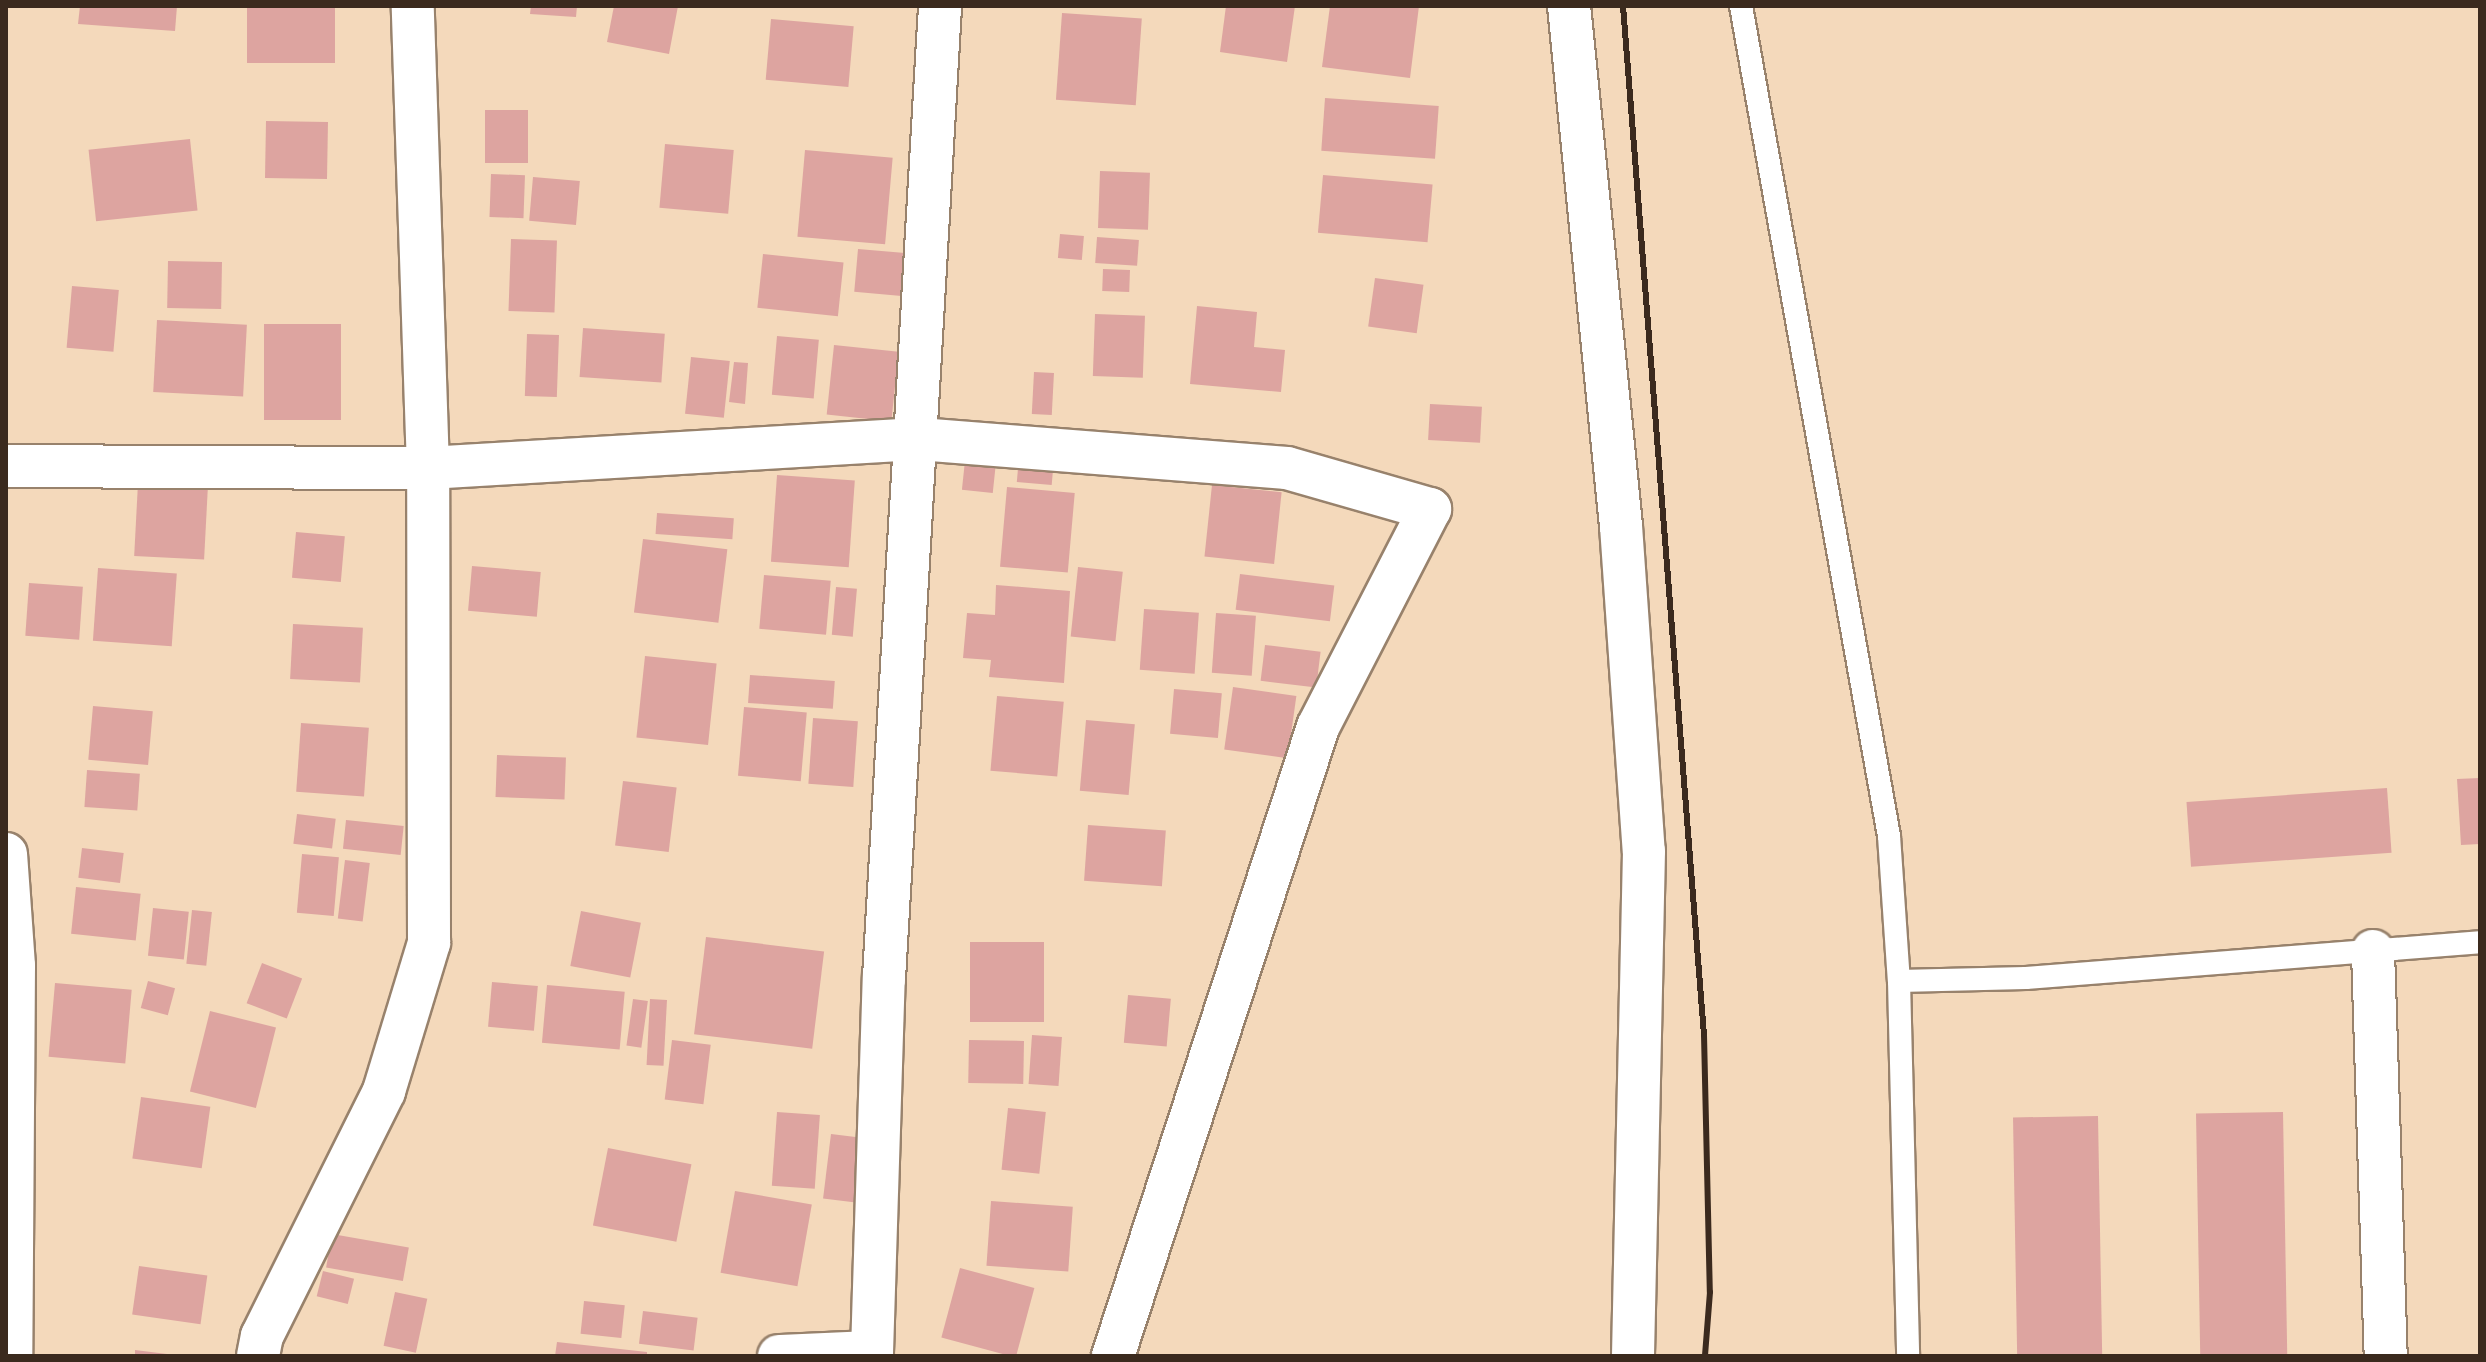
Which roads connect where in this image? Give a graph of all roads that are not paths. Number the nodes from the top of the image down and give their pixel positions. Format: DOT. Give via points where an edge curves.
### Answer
graph roads {
  1 [pos="413,6"];
  2 [pos="940,6"];
  3 [pos="1569,6"];
  4 [pos="1741,6"];
  5 [pos="919,439"];
  6 [pos="6,466"];
  7 [pos="428,468"];
  8 [pos="6,854"];
  9 [pos="2480,942"];
  10 [pos="2373,951"];
  11 [pos="1899,981"];
  12 [pos="11,1356"];
  13 [pos="258,1356"];
  14 [pos="779,1356"];
  15 [pos="1113,1356"];
  16 [pos="1633,1356"];
  17 [pos="1908,1356"];
  18 [pos="2386,1356"];
  1 -- 7 [label="street"];
  2 -- 5 [label="street"];
  3 -- 16 [label="street" via="1621,526 1644,851"];
  4 -- 11 [label="lane" via="1889,836"];
  5 -- 7 [label="street"];
  5 -- 14 [label="street" via="884,978 872,1352"];
  5 -- 15 [label="street" via="1287,468 1430,509 1318,727"];
  6 -- 7 [label="street"];
  7 -- 13 [label="street" via="429,943 384,1091 262,1336"];
  8 -- 12 [label="street" via="14,966"];
  9 -- 10 [label="lane"];
  10 -- 11 [label="lane" via="2026,978"];
  10 -- 18 [label="street"];
  11 -- 17 [label="lane"];
}
